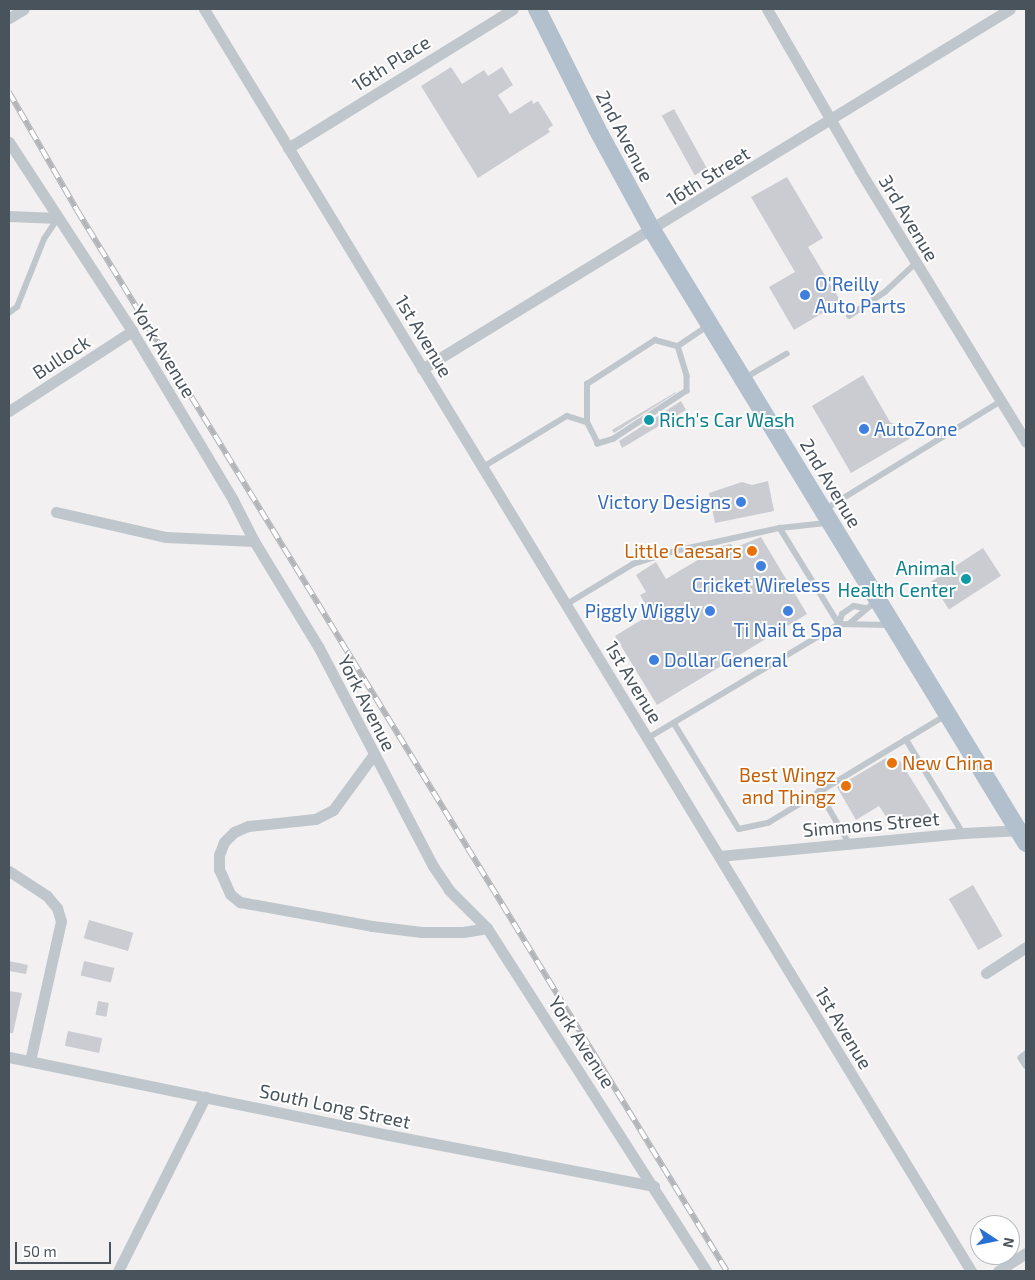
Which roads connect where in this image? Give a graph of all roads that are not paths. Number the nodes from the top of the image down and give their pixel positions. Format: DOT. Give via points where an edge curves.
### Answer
graph roads {
  1 [pos="24,9"];
  2 [pos="204,9"];
  3 [pos="512,9"];
  4 [pos="537,9"];
  5 [pos="767,9"];
  6 [pos="1010,9"];
  7 [pos="9,18"];
  8 [pos="833,119"];
  9 [pos="9,142"];
  10 [pos="288,148"];
  11 [pos="9,216"];
  12 [pos="58,218"];
  13 [pos="652,230"];
  14 [pos="916,263"];
  15 [pos="9,313"];
  16 [pos="849,316"];
  17 [pos="710,325"];
  18 [pos="132,331"];
  19 [pos="678,346"];
  20 [pos="786,354"];
  21 [pos="422,369"];
  22 [pos="743,380"];
  23 [pos="1001,401"];
  24 [pos="9,411"];
  25 [pos="587,422"];
  26 [pos="1026,442"];
  27 [pos="484,467"];
  28 [pos="56,512"];
  29 [pos="827,517"];
  30 [pos="780,528"];
  31 [pos="254,541"];
  32 [pos="567,604"];
  33 [pos="872,604"];
  34 [pos="850,623"];
  35 [pos="839,624"];
  36 [pos="892,625"];
  37 [pos="948,714"];
  38 [pos="674,723"];
  39 [pos="648,738"];
  40 [pos="906,739"];
  41 [pos="374,754"];
  42 [pos="819,791"];
  43 [pos="963,833"];
  44 [pos="1024,835"];
  45 [pos="849,843"];
  46 [pos="719,856"];
  47 [pos="9,871"];
  48 [pos="487,928"];
  49 [pos="1026,948"];
  50 [pos="986,972"];
  51 [pos="1026,1054"];
  52 [pos="9,1057"];
  53 [pos="30,1061"];
  54 [pos="1026,1066"];
  55 [pos="205,1096"];
  56 [pos="654,1186"];
  57 [pos="1026,1253"];
  58 [pos="118,1271"];
  59 [pos="706,1271"];
  60 [pos="971,1271"];
  61 [pos="998,1271"];
  1 -- 7 [label="street"];
  2 -- 10 [label="street, 1st Avenue"];
  3 -- 10 [label="street, 16th Place"];
  4 -- 13 [label="main road, 2nd Avenue"];
  5 -- 8 [label="street, 3rd Avenue"];
  6 -- 8 [label="street, 16th Street"];
  8 -- 13 [label="street, 16th Street"];
  8 -- 14 [label="street, 3rd Avenue"];
  9 -- 12 [label="street, York Avenue"];
  10 -- 21 [label="street, 1st Avenue"];
  11 -- 12 [label="street"];
  12 -- 15 [label="lane" via="44,239 17,307"];
  12 -- 18 [label="street, York Avenue"];
  13 -- 17 [label="main road, 2nd Avenue"];
  13 -- 21 [label="street, 16th Street"];
  14 -- 16 [label="lane" via="885,292"];
  14 -- 23 [label="street, 3rd Avenue"];
  17 -- 19 [label="lane"];
  17 -- 22 [label="main road, 2nd Avenue"];
  18 -- 24 [label="street, Bullock"];
  18 -- 31 [label="street, York Avenue"];
  19 -- 25 [label="lane" via="655,340 587,384"];
  19 -- 25 [label="lane" via="687,376 686,391 606,444 598,444"];
  20 -- 22 [label="lane"];
  21 -- 27 [label="street, 1st Avenue"];
  22 -- 29 [label="main road, 2nd Avenue"];
  23 -- 26 [label="street, 3rd Avenue"];
  23 -- 29 [label="lane"];
  25 -- 27 [label="lane" via="567,416"];
  27 -- 32 [label="street, 1st Avenue"];
  28 -- 31 [label="street" via="166,537"];
  29 -- 30 [label="lane"];
  29 -- 33 [label="main road, 2nd Avenue"];
  30 -- 32 [label="lane" via="675,551 634,564"];
  30 -- 35 [label="lane"];
  31 -- 41 [label="street, York Avenue" via="319,648"];
  32 -- 39 [label="street, 1st Avenue"];
  33 -- 34 [label="lane"];
  33 -- 35 [label="lane" via="854,606 842,614"];
  33 -- 36 [label="main road, 2nd Avenue"];
  34 -- 35 [label="lane"];
  34 -- 36 [label="lane"];
  35 -- 38 [label="lane"];
  36 -- 37 [label="main road, 2nd Avenue"];
  37 -- 40 [label="lane"];
  37 -- 44 [label="main road, 2nd Avenue"];
  38 -- 39 [label="lane"];
  38 -- 42 [label="lane" via="739,829 768,824"];
  39 -- 46 [label="street, 1st Avenue"];
  40 -- 42 [label="lane"];
  40 -- 43 [label="lane"];
  41 -- 48 [label="street, York Avenue" via="433,866 449,890"];
  41 -- 48 [label="street" via="334,810 315,819 248,826 234,832 224,842 219,855 219,868 230,894 240,902 372,926 422,932 463,932"];
  42 -- 45 [label="lane"];
  43 -- 44 [label="street, Simmons Street"];
  43 -- 45 [label="street, Simmons Street"];
  45 -- 46 [label="street, Simmons Street"];
  46 -- 60 [label="street, 1st Avenue"];
  47 -- 53 [label="street" via="47,896 61,922"];
  48 -- 56 [label="street, York Avenue"];
  49 -- 50 [label="street"];
  51 -- 54 [label="lane" via="1021,1058"];
  52 -- 53 [label="street, South Long Street"];
  53 -- 55 [label="street, South Long Street"];
  55 -- 56 [label="street, South Long Street"];
  55 -- 58 [label="street"];
  56 -- 59 [label="street, York Avenue"];
  57 -- 61 [label="street"];
}
